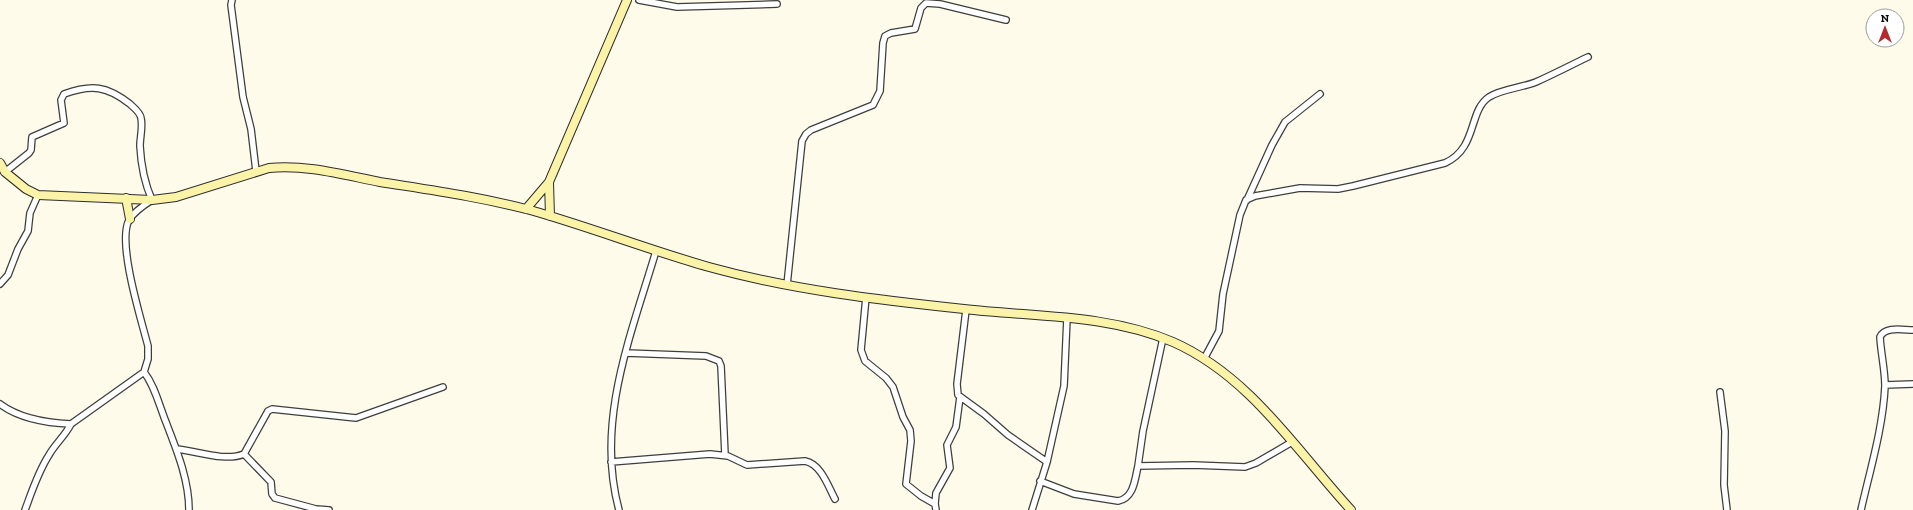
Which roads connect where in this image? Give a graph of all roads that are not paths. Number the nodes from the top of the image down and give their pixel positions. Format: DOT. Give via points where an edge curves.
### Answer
graph roads {
  1 [pos="232,0"];
  2 [pos="627,0"];
  3 [pos="639,0"];
  4 [pos="777,4"];
  5 [pos="1006,20"];
  6 [pos="1588,57"];
  7 [pos="1320,94"];
  8 [pos="0,163"];
  9 [pos="256,171"];
  10 [pos="5,172"];
  11 [pos="549,182"];
  12 [pos="38,195"];
  13 [pos="126,198"];
  14 [pos="152,200"];
  15 [pos="1246,200"];
  16 [pos="526,210"];
  17 [pos="550,216"];
  18 [pos="130,219"];
  19 [pos="656,251"];
  20 [pos="0,284"];
  21 [pos="787,285"];
  22 [pos="866,297"];
  23 [pos="966,310"];
  24 [pos="1067,318"];
  25 [pos="1913,330"];
  26 [pos="1163,338"];
  27 [pos="626,353"];
  28 [pos="1204,360"];
  29 [pos="144,372"];
  30 [pos="1913,384"];
  31 [pos="1885,385"];
  32 [pos="443,387"];
  33 [pos="1720,392"];
  34 [pos="960,397"];
  35 [pos="0,404"];
  36 [pos="71,424"];
  37 [pos="1292,442"];
  38 [pos="176,449"];
  39 [pos="244,454"];
  40 [pos="725,455"];
  41 [pos="611,462"];
  42 [pos="1047,462"];
  43 [pos="1138,466"];
  44 [pos="1040,481"];
  45 [pos="835,499"];
  46 [pos="935,507"];
  47 [pos="25,510"];
  48 [pos="189,510"];
  49 [pos="329,510"];
  50 [pos="619,510"];
  51 [pos="1032,510"];
  52 [pos="1351,510"];
  53 [pos="1727,510"];
  54 [pos="1861,510"];
  1 -- 9 [label="street" via="243,97 251,129"];
  2 -- 11 [label="street"];
  3 -- 4 [label="street" via="677,7"];
  5 -- 21 [label="street" via="926,3 921,8 915,29 885,36 882,43 880,92 873,105 811,130 802,141"];
  6 -- 15 [label="street" via="1535,82 1489,97 1481,106 1462,150 1455,158 1445,163 1353,186 1332,189 1300,188"];
  7 -- 15 [label="street" via="1285,122"];
  8 -- 10 [label="street"];
  9 -- 14 [label="street" via="176,197"];
  9 -- 16 [label="street" via="281,167 317,171"];
  10 -- 12 [label="street"];
  10 -- 14 [label="street" via="29,153 32,137 64,122 61,100 64,94 91,87 102,88 117,95 141,117 142,170"];
  11 -- 16 [label="street"];
  11 -- 17 [label="street"];
  12 -- 13 [label="street"];
  12 -- 20 [label="street" via="30,213 28,231 8,275"];
  13 -- 14 [label="street"];
  13 -- 18 [label="street"];
  14 -- 18 [label="street"];
  15 -- 28 [label="street" via="1240,215 1223,294 1219,331"];
  16 -- 17 [label="street"];
  17 -- 19 [label="street"];
  18 -- 29 [label="street" via="125,242 148,346"];
  19 -- 21 [label="street"];
  19 -- 27 [label="street"];
  21 -- 22 [label="street"];
  22 -- 23 [label="street"];
  22 -- 46 [label="street" via="862,356 892,387 910,430 906,484"];
  23 -- 24 [label="street"];
  23 -- 34 [label="street" via="957,384"];
  24 -- 26 [label="street" via="1111,324"];
  24 -- 42 [label="street" via="1064,386"];
  25 -- 31 [label="street" via="1891,329 1881,334"];
  26 -- 28 [label="street"];
  26 -- 43 [label="street"];
  27 -- 40 [label="street" via="706,356 719,361 722,366"];
  27 -- 41 [label="street" via="612,411"];
  28 -- 37 [label="street" via="1247,392"];
  29 -- 36 [label="street"];
  29 -- 38 [label="street" via="152,381"];
  30 -- 31 [label="street"];
  31 -- 54 [label="street" via="1881,421"];
  32 -- 39 [label="street" via="356,418 272,409 268,411"];
  33 -- 53 [label="street" via="1725,431 1724,485"];
  34 -- 42 [label="street"];
  34 -- 46 [label="street" via="956,427 948,445 949,473 938,488"];
  35 -- 36 [label="street" via="48,423"];
  36 -- 47 [label="street" via="38,473"];
  37 -- 43 [label="street" via="1245,467"];
  37 -- 52 [label="street"];
  38 -- 39 [label="street" via="219,456 238,457"];
  38 -- 48 [label="street"];
  39 -- 49 [label="street" via="271,482 275,498"];
  40 -- 41 [label="street" via="688,455"];
  40 -- 45 [label="street" via="747,465 808,462 820,472"];
  41 -- 50 [label="street"];
  42 -- 44 [label="street"];
  43 -- 44 [label="street" via="1131,492 1128,497 1121,500 1113,501 1074,494"];
  44 -- 51 [label="street"];
}
